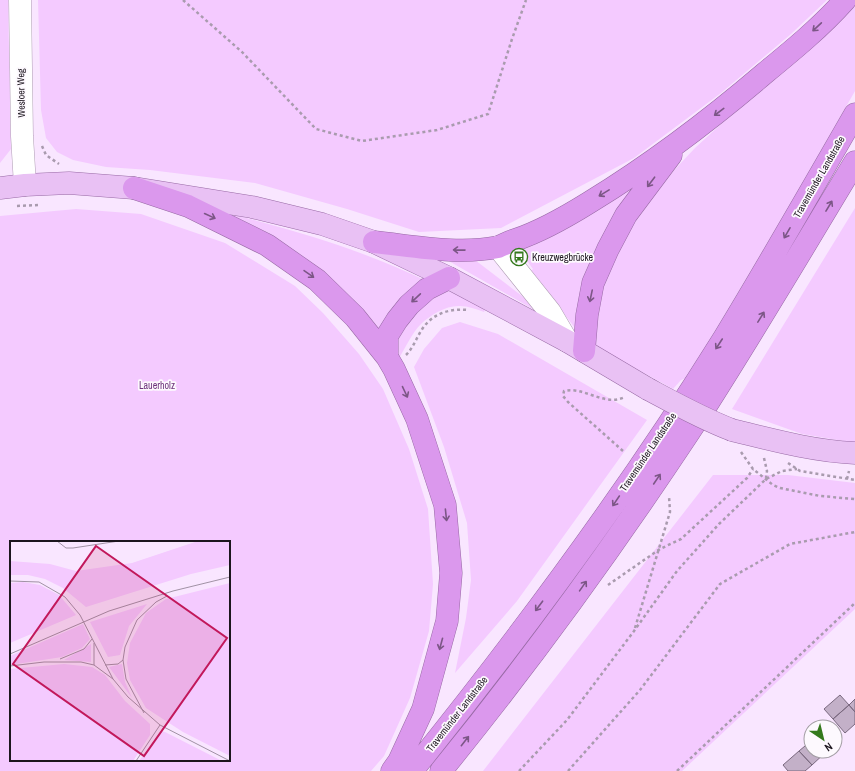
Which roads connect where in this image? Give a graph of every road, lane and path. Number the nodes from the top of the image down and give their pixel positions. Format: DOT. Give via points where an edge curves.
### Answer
graph roads {
  1 [pos="20,0"];
  2 [pos="183,0"];
  3 [pos="526,0"];
  4 [pos="845,0"];
  5 [pos="855,114"];
  6 [pos="683,139"];
  7 [pos="855,162"];
  8 [pos="25,185"];
  9 [pos="0,188"];
  10 [pos="134,188"];
  11 [pos="45,204"];
  12 [pos="15,206"];
  13 [pos="374,242"];
  14 [pos="498,247"];
  15 [pos="449,278"];
  16 [pos="473,311"];
  17 [pos="576,346"];
  18 [pos="391,363"];
  19 [pos="620,392"];
  20 [pos="623,451"];
  21 [pos="740,451"];
  22 [pos="769,456"];
  23 [pos="782,461"];
  24 [pos="852,462"];
  25 [pos="802,465"];
  26 [pos="753,469"];
  27 [pos="797,469"];
  28 [pos="800,471"];
  29 [pos="766,479"];
  30 [pos="847,479"];
  31 [pos="855,480"];
  32 [pos="668,493"];
  33 [pos="855,499"];
  34 [pos="855,532"];
  35 [pos="660,549"];
  36 [pos="608,585"];
  37 [pos="855,603"];
  38 [pos="634,631"];
  39 [pos="392,771"];
  40 [pos="412,771"];
  41 [pos="441,771"];
  42 [pos="519,771"];
  43 [pos="568,771"];
  44 [pos="677,771"];
  1 -- 8 [label="lane, Wesloer Weg"];
  2 -- 3 [label="path" via="242,52 316,130 362,141 437,130 488,114"];
  4 -- 6 [label="highway, one-way" via="797,46"];
  5 -- 40 [label="highway, Travemünder Landstraße, one-way" via="723,339 599,526"];
  6 -- 14 [label="highway, one-way" via="616,186 563,218"];
  6 -- 17 [label="highway, one-way" via="626,215 608,249 593,283 587,315"];
  41 -- 7 [label="highway, one-way" via="526,662 637,509 737,357"];
  8 -- 9 [label="main road"];
  8 -- 10 [label="main road" via="69,184"];
  10 -- 13 [label="main road" via="252,207 322,224"];
  10 -- 18 [label="highway, one-way" via="188,206 267,245 317,280 355,317"];
  11 -- 12 [label="path"];
  14 -- 13 [label="highway, one-way" via="468,250"];
  13 -- 15 [label="main road"];
  14 -- 17 [label="lane"];
  15 -- 17 [label="main road"];
  15 -- 18 [label="highway, one-way" via="427,289 397,320 387,336"];
  16 -- 18 [label="path" via="447,310 432,318 422,329 410,350"];
  17 -- 24 [label="main road, bridge" via="713,423 786,443 836,452"];
  18 -- 39 [label="highway, one-way" via="417,419 445,505 452,573 446,621 423,709"];
  19 -- 20 [label="path" via="627,396 611,401 571,389 564,391 563,396"];
  21 -- 26 [label="path"];
  22 -- 29 [label="path" via="762,454 766,464"];
  23 -- 27 [label="path"];
  24 -- 30 [label="path"];
  25 -- 28 [label="path"];
  26 -- 29 [label="path"];
  26 -- 35 [label="path" via="747,478 682,539"];
  27 -- 28 [label="path"];
  27 -- 29 [label="path" via="782,470"];
  28 -- 30 [label="path"];
  29 -- 33 [label="path" via="780,488 820,496"];
  29 -- 38 [label="path" via="719,524 677,571"];
  30 -- 31 [label="path"];
  32 -- 35 [label="path" via="670,512"];
  34 -- 43 [label="path" via="790,544 720,584 640,690"];
  35 -- 36 [label="path"];
  35 -- 38 [label="path"];
  37 -- 44 [label="path"];
  38 -- 42 [label="path" via="567,720"];
}
